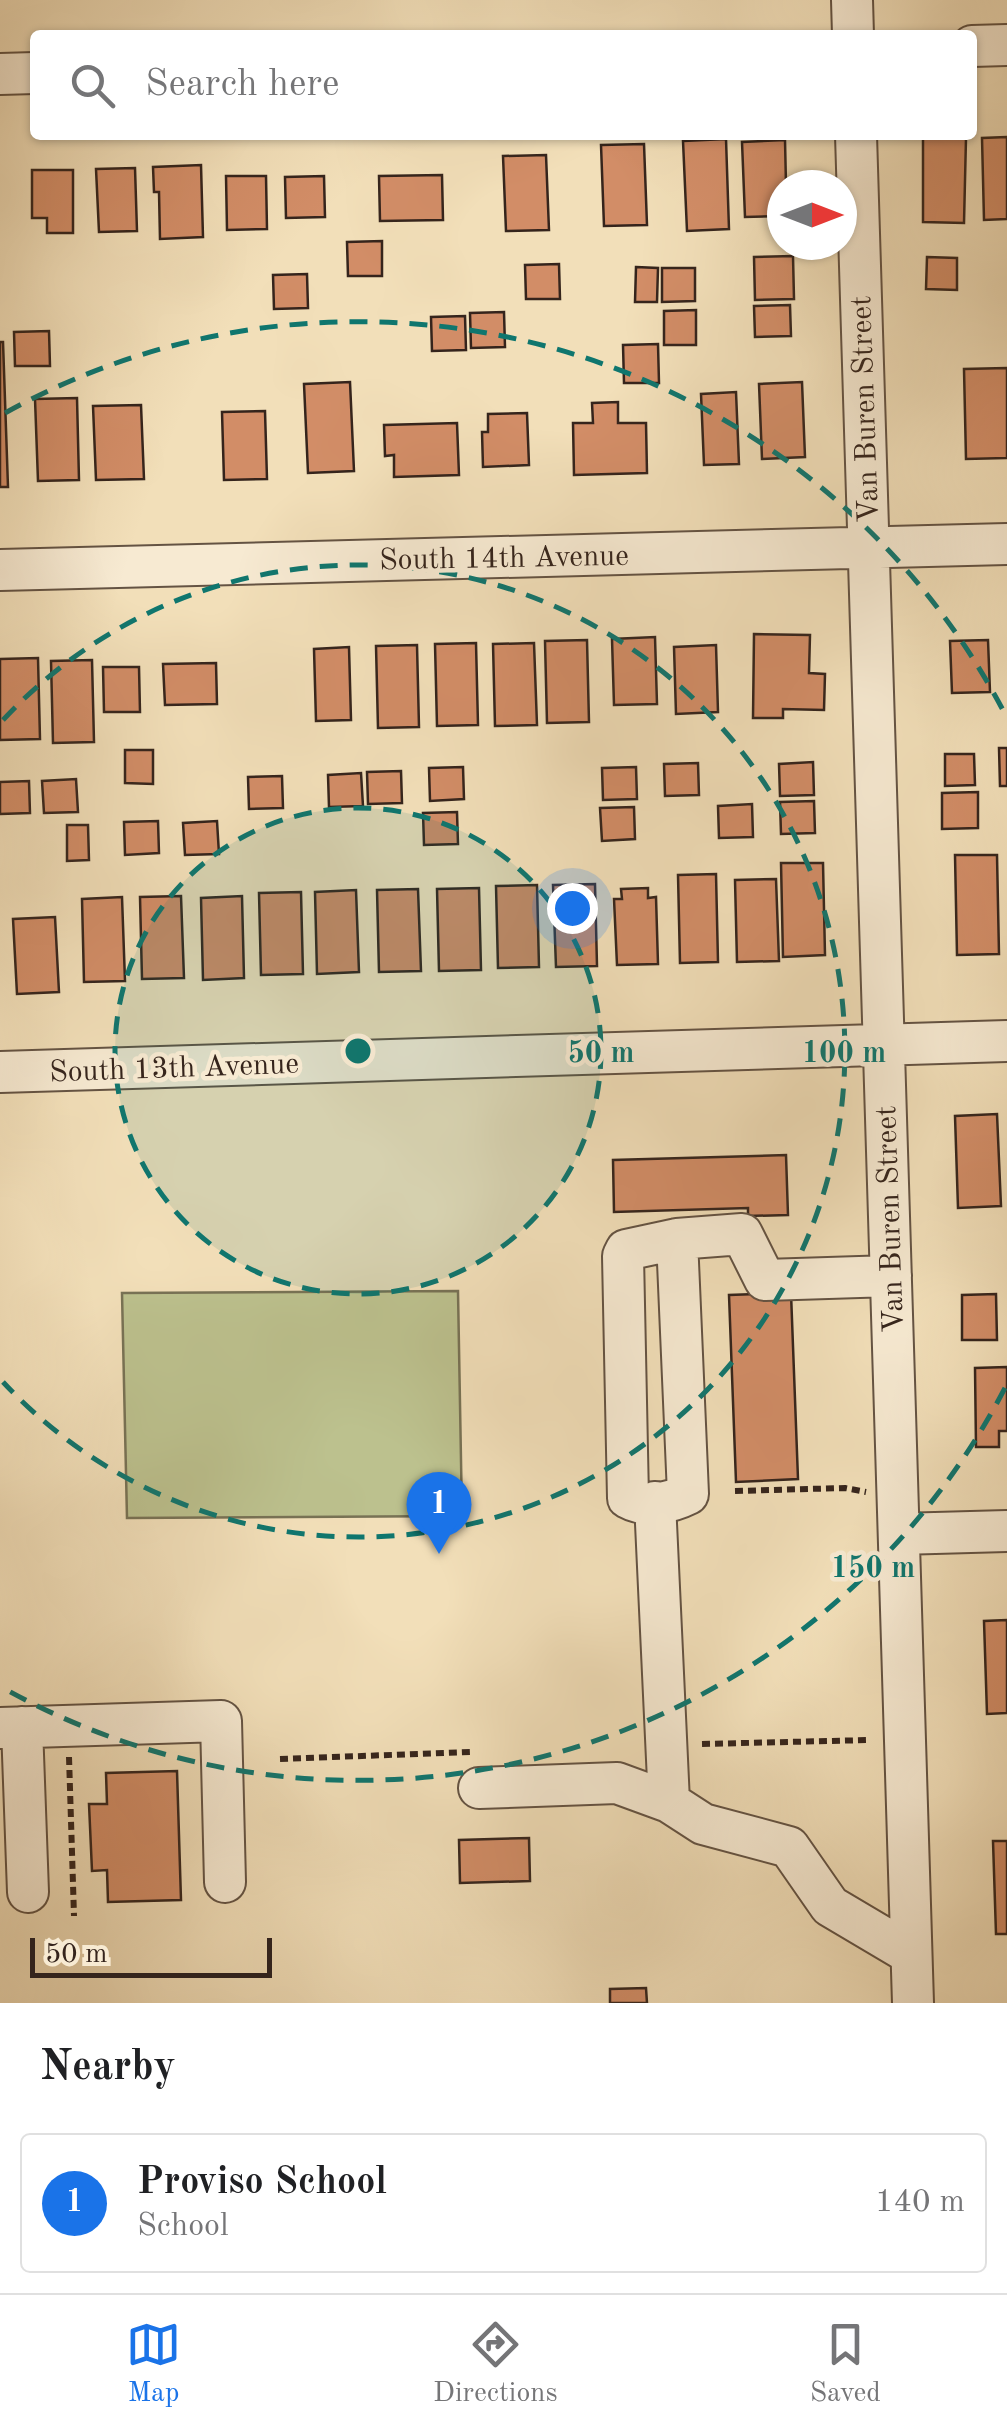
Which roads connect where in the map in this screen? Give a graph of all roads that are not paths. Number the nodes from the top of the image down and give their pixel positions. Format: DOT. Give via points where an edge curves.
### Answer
graph roads {
  1 [pos="852,0"];
  2 [pos="853,30"];
  3 [pos="1007,45"];
  4 [pos="977,46"];
  5 [pos="0,74"];
  6 [pos="30,74"];
  7 [pos="856,140"];
  8 [pos="1007,544"];
  9 [pos="869,548"];
  10 [pos="0,570"];
  11 [pos="1007,1041"];
  12 [pos="884,1046"];
  13 [pos="0,1072"];
  14 [pos="677,1239"];
  15 [pos="891,1276"];
  16 [pos="656,1502"];
  17 [pos="1007,1532"];
  18 [pos="898,1534"];
  19 [pos="11,1727"];
  20 [pos="479,1788"];
  21 [pos="669,1802"];
  22 [pos="225,1882"];
  23 [pos="28,1892"];
  24 [pos="912,1954"];
  25 [pos="913,2003"];
  1 -- 2 [label="street"];
  3 -- 4 [label="street"];
  5 -- 6 [label="street"];
  7 -- 9 [label="street, Van Buren Street"];
  8 -- 9 [label="street, South 14th Avenue"];
  9 -- 10 [label="street, South 14th Avenue"];
  9 -- 12 [label="street, Van Buren Street"];
  11 -- 12 [label="street, South 13th Avenue"];
  12 -- 13 [label="street, South 13th Avenue"];
  12 -- 15 [label="street, Van Buren Street"];
  14 -- 15 [label="street" via="742,1234 764,1280"];
  14 -- 16 [label="street" via="688,1494"];
  14 -- 16 [label="street" via="630,1247 623,1256 628,1498"];
  15 -- 18 [label="street, Van Buren Street"];
  16 -- 21 [label="street"];
  17 -- 18 [label="street"];
  18 -- 24 [label="street, Van Buren Street"];
  19 -- 22 [label="street" via="221,1721"];
  19 -- 23 [label="street"];
  20 -- 21 [label="street" via="617,1782"];
  21 -- 24 [label="street" via="703,1824 789,1847 830,1906"];
  24 -- 25 [label="street, Van Buren Street"];
}
